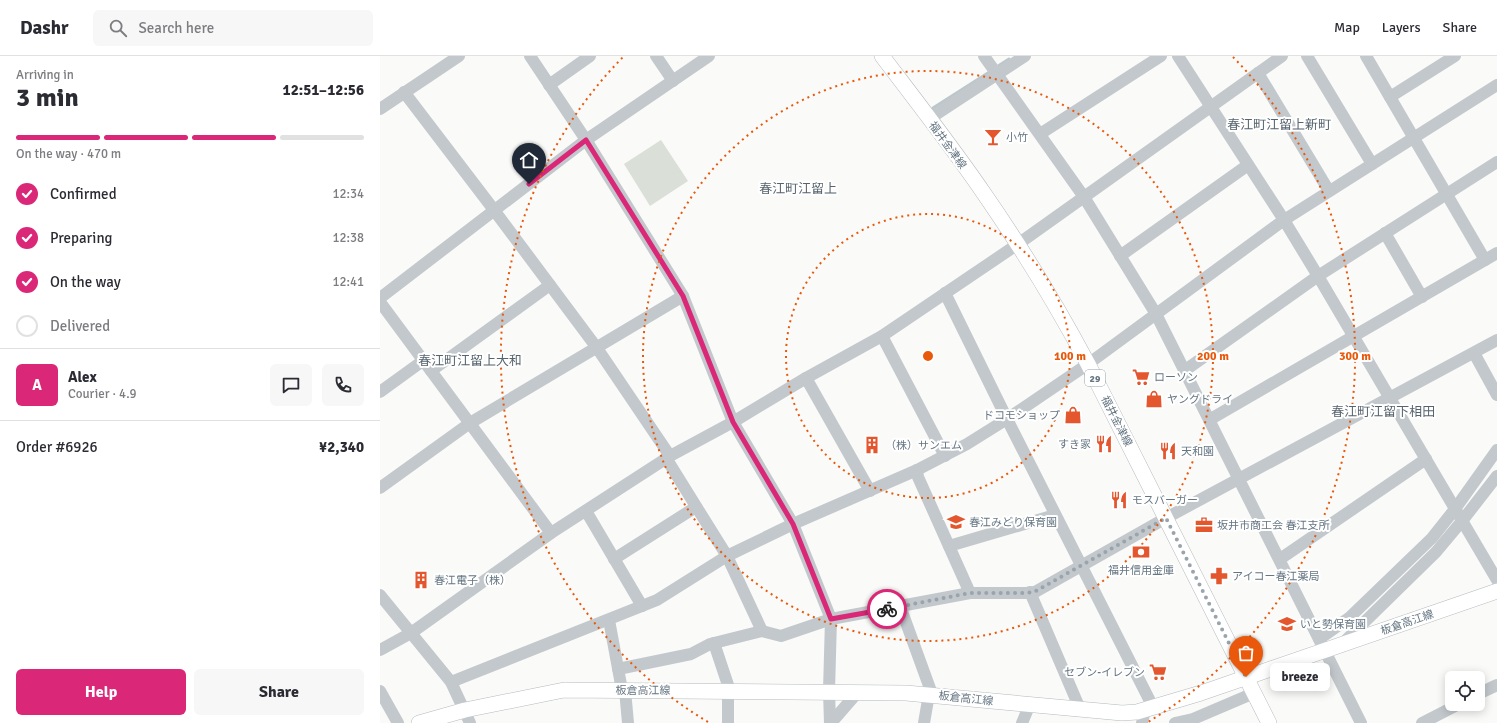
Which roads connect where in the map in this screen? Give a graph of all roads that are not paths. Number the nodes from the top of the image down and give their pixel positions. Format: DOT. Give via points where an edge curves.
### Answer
graph roads {
  1 [pos="459,56"];
  2 [pos="530,56"];
  3 [pos="590,56"];
  4 [pos="656,56"];
  5 [pos="709,56"];
  6 [pos="882,56"];
  7 [pos="984,56"];
  8 [pos="1025,56"];
  9 [pos="1161,56"];
  10 [pos="1178,56"];
  11 [pos="1307,56"];
  12 [pos="1366,56"];
  13 [pos="1455,56"];
  14 [pos="1276,58"];
  15 [pos="1258,73"];
  16 [pos="997,74"];
  17 [pos="673,81"];
  18 [pos="549,85"];
  19 [pos="1497,85"];
  20 [pos="404,92"];
  21 [pos="1390,97"];
  22 [pos="1211,106"];
  23 [pos="380,109"];
  24 [pos="929,119"];
  25 [pos="1040,134"];
  26 [pos="1413,138"];
  27 [pos="586,140"];
  28 [pos="1497,162"];
  29 [pos="1248,164"];
  30 [pos="1372,164"];
  31 [pos="1329,191"];
  32 [pos="1446,194"];
  33 [pos="1084,197"];
  34 [pos="494,210"];
  35 [pos="1284,220"];
  36 [pos="1385,233"];
  37 [pos="1018,244"];
  38 [pos="1497,253"];
  39 [pos="1120,256"];
  40 [pos="1485,260"];
  41 [pos="1318,276"];
  42 [pos="550,285"];
  43 [pos="946,293"];
  44 [pos="683,296"];
  45 [pos="1422,297"];
  46 [pos="380,298"];
  47 [pos="380,302"];
  48 [pos="1156,314"];
  49 [pos="882,336"];
  50 [pos="1354,337"];
  51 [pos="1497,340"];
  52 [pos="597,348"];
  53 [pos="1474,352"];
  54 [pos="424,360"];
  55 [pos="1088,364"];
  56 [pos="431,371"];
  57 [pos="1184,371"];
  58 [pos="806,378"];
  59 [pos="380,392"];
  60 [pos="1497,395"];
  61 [pos="1390,398"];
  62 [pos="1007,419"];
  63 [pos="1209,420"];
  64 [pos="733,422"];
  65 [pos="470,423"];
  66 [pos="1497,450"];
  67 [pos="944,456"];
  68 [pos="668,457"];
  69 [pos="1426,459"];
  70 [pos="917,470"];
  71 [pos="1497,476"];
  72 [pos="1239,479"];
  73 [pos="380,488"];
  74 [pos="870,491"];
  75 [pos="696,507"];
  76 [pos="1455,509"];
  77 [pos="586,511"];
  78 [pos="1055,515"];
  79 [pos="1166,518"];
  80 [pos="1462,521"];
  81 [pos="793,524"];
  82 [pos="551,533"];
  83 [pos="949,546"];
  84 [pos="727,556"];
  85 [pos="1280,559"];
  86 [pos="614,560"];
  87 [pos="1081,566"];
  88 [pos="1497,580"];
  89 [pos="1497,591"];
  90 [pos="1030,592"];
  91 [pos="970,593"];
  92 [pos="380,595"];
  93 [pos="642,606"];
  94 [pos="900,606"];
  95 [pos="831,619"];
  96 [pos="609,620"];
  97 [pos="762,631"];
  98 [pos="411,633"];
  99 [pos="714,643"];
  100 [pos="1343,643"];
  101 [pos="1322,644"];
  102 [pos="380,650"];
  103 [pos="618,669"];
  104 [pos="1246,677"];
  105 [pos="451,682"];
  106 [pos="1497,685"];
  107 [pos="623,690"];
  108 [pos="380,691"];
  109 [pos="728,691"];
  110 [pos="829,691"];
  111 [pos="1485,691"];
  112 [pos="856,693"];
  113 [pos="1254,693"];
  114 [pos="930,694"];
  115 [pos="1030,704"];
  116 [pos="1080,709"];
  117 [pos="1445,711"];
  118 [pos="1146,713"];
  119 [pos="467,717"];
  120 [pos="398,723"];
  121 [pos="419,723"];
  122 [pos="628,723"];
  123 [pos="728,723"];
  124 [pos="831,723"];
  125 [pos="924,723"];
  126 [pos="1022,723"];
  127 [pos="1175,723"];
  128 [pos="1269,723"];
  129 [pos="1362,723"];
  130 [pos="1422,723"];
  1 -- 20 [label="street"];
  2 -- 18 [label="street"];
  3 -- 18 [label="street"];
  4 -- 17 [label="street"];
  5 -- 17 [label="street"];
  6 -- 24 [label="main road, 福井金津線 / 29"];
  7 -- 16 [label="street"];
  8 -- 16 [label="street"];
  9 -- 25 [label="street"];
  10 -- 22 [label="street"];
  11 -- 30 [label="street"];
  12 -- 21 [label="street"];
  13 -- 21 [label="street"];
  14 -- 15 [label="street"];
  15 -- 22 [label="street"];
  15 -- 31 [label="street"];
  16 -- 24 [label="street"];
  16 -- 25 [label="street"];
  17 -- 27 [label="street"];
  18 -- 27 [label="street"];
  19 -- 26 [label="street"];
  20 -- 23 [label="street"];
  20 -- 34 [label="street"];
  21 -- 26 [label="street"];
  22 -- 29 [label="street"];
  22 -- 33 [label="street"];
  24 -- 37 [label="main road, 福井金津線 / 29"];
  25 -- 33 [label="street"];
  26 -- 30 [label="street"];
  26 -- 32 [label="street"];
  27 -- 34 [label="street"];
  27 -- 44 [label="street"];
  28 -- 32 [label="street"];
  29 -- 35 [label="street"];
  29 -- 39 [label="street"];
  30 -- 31 [label="street"];
  31 -- 35 [label="street"];
  32 -- 36 [label="street"];
  32 -- 40 [label="street"];
  33 -- 37 [label="street"];
  33 -- 39 [label="street"];
  34 -- 42 [label="street"];
  34 -- 46 [label="street"];
  35 -- 41 [label="street"];
  35 -- 48 [label="street"];
  36 -- 41 [label="street"];
  36 -- 45 [label="street"];
  37 -- 43 [label="street"];
  37 -- 55 [label="main road, 福井金津線 / 29"];
  38 -- 40 [label="street"];
  39 -- 48 [label="street"];
  40 -- 45 [label="street"];
  41 -- 50 [label="street"];
  41 -- 57 [label="street"];
  42 -- 52 [label="street"];
  42 -- 56 [label="street"];
  43 -- 49 [label="street"];
  43 -- 62 [label="street"];
  44 -- 52 [label="street"];
  44 -- 64 [label="street"];
  45 -- 50 [label="street"];
  47 -- 54 [label="street"];
  48 -- 55 [label="street"];
  48 -- 57 [label="street"];
  49 -- 58 [label="street"];
  49 -- 67 [label="street"];
  50 -- 61 [label="street"];
  50 -- 63 [label="street"];
  51 -- 53 [label="street"];
  52 -- 65 [label="street"];
  52 -- 68 [label="street"];
  53 -- 60 [label="street"];
  53 -- 61 [label="street"];
  54 -- 56 [label="street"];
  54 -- 59 [label="street"];
  55 -- 62 [label="street"];
  55 -- 79 [label="main road, 福井金津線 / 29"];
  56 -- 65 [label="street"];
  57 -- 63 [label="street"];
  58 -- 64 [label="street"];
  58 -- 74 [label="street"];
  61 -- 69 [label="street"];
  61 -- 72 [label="street"];
  62 -- 67 [label="street"];
  62 -- 78 [label="street"];
  63 -- 72 [label="street"];
  64 -- 68 [label="street"];
  64 -- 81 [label="street"];
  65 -- 73 [label="street"];
  65 -- 82 [label="street"];
  66 -- 76 [label="street"];
  67 -- 70 [label="street"];
  68 -- 75 [label="street"];
  68 -- 77 [label="street"];
  69 -- 76 [label="street"];
  69 -- 85 [label="street"];
  70 -- 74 [label="street"];
  70 -- 83 [label="street"];
  71 -- 80 [label="street"];
  72 -- 79 [label="street"];
  72 -- 85 [label="street"];
  74 -- 81 [label="street"];
  75 -- 84 [label="street"];
  75 -- 86 [label="street"];
  76 -- 80 [label="street"];
  76 -- 101 [label="street" via="1432,538"];
  77 -- 82 [label="street"];
  77 -- 86 [label="street"];
  78 -- 83 [label="street"];
  78 -- 87 [label="street"];
  79 -- 87 [label="street"];
  79 -- 104 [label="main road, 福井金津線 / 29"];
  80 -- 88 [label="street"];
  80 -- 100 [label="street" via="1436,552"];
  81 -- 84 [label="street"];
  81 -- 95 [label="street"];
  82 -- 98 [label="street"];
  83 -- 91 [label="street"];
  84 -- 93 [label="street" via="657,600"];
  84 -- 97 [label="street"];
  85 -- 101 [label="street"];
  86 -- 93 [label="street"];
  87 -- 90 [label="street"];
  87 -- 118 [label="street"];
  89 -- 100 [label="main road, 板倉高江線"];
  90 -- 91 [label="street"];
  90 -- 116 [label="street"];
  91 -- 94 [label="street"];
  92 -- 98 [label="street"];
  93 -- 96 [label="street"];
  94 -- 95 [label="street"];
  94 -- 114 [label="street"];
  95 -- 97 [label="street" via="781,636"];
  95 -- 110 [label="street"];
  96 -- 103 [label="street"];
  96 -- 105 [label="street"];
  97 -- 99 [label="street"];
  98 -- 102 [label="street"];
  98 -- 105 [label="street"];
  99 -- 103 [label="street" via="690,654"];
  99 -- 109 [label="street"];
  100 -- 101 [label="main road, 板倉高江線"];
  101 -- 104 [label="main road, 板倉高江線"];
  101 -- 129 [label="street"];
  103 -- 107 [label="street"];
  104 -- 113 [label="main road, 福井金津線 / 29"];
  104 -- 118 [label="main road, 板倉高江線"];
  105 -- 119 [label="street"];
  106 -- 111 [label="street"];
  107 -- 109 [label="main road, 板倉高江線"];
  107 -- 119 [label="main road, 板倉高江線" via="564,690"];
  107 -- 122 [label="street"];
  108 -- 120 [label="street"];
  109 -- 110 [label="main road, 板倉高江線"];
  109 -- 123 [label="street"];
  110 -- 112 [label="main road, 板倉高江線"];
  110 -- 124 [label="street"];
  112 -- 114 [label="main road, 板倉高江線"];
  112 -- 124 [label="street"];
  113 -- 127 [label="street" via="1193,719"];
  113 -- 128 [label="main road, 福井金津線 / 29"];
  114 -- 115 [label="main road, 板倉高江線"];
  114 -- 125 [label="street"];
  115 -- 116 [label="main road, 板倉高江線"];
  115 -- 126 [label="street"];
  116 -- 118 [label="main road, 板倉高江線"];
  117 -- 130 [label="street"];
  119 -- 121 [label="main road, 板倉高江線"];
}
